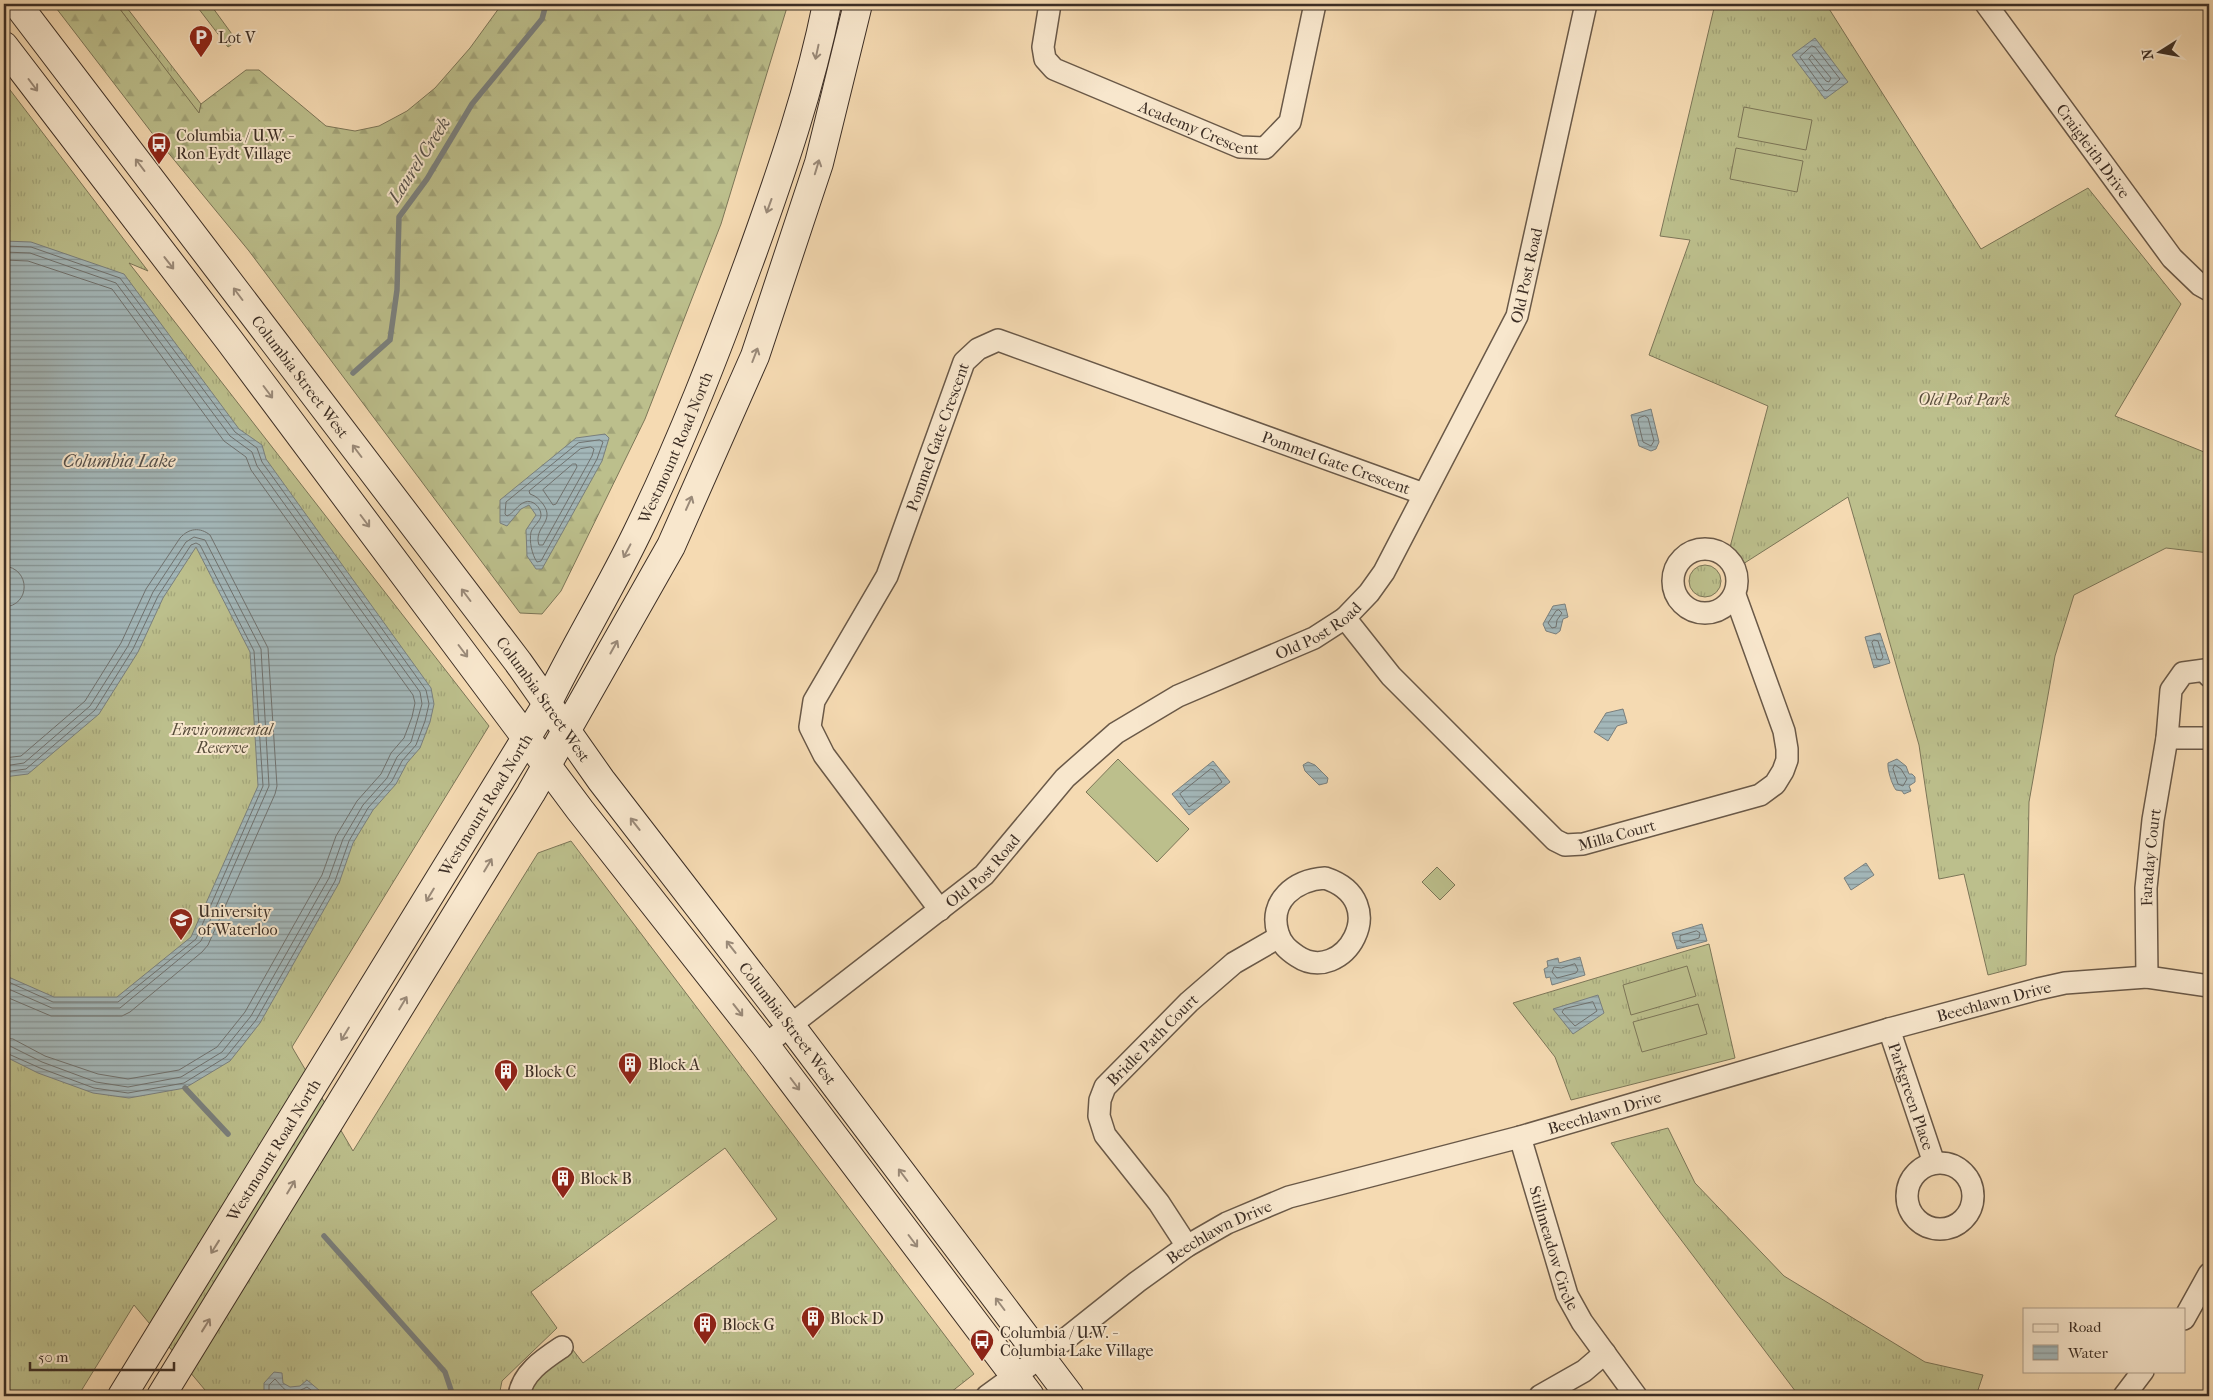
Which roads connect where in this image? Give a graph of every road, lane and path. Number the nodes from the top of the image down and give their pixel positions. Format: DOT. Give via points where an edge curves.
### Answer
graph roads {
  1 [pos="17,4"];
  2 [pos="827,4"];
  3 [pos="858,4"];
  4 [pos="1050,4"];
  5 [pos="1315,4"];
  6 [pos="1586,4"];
  7 [pos="1986,4"];
  8 [pos="4,46"];
  9 [pos="2209,290"];
  10 [pos="1424,494"];
  11 [pos="1735,595"];
  12 [pos="1345,618"];
  13 [pos="2209,676"];
  14 [pos="547,704"];
  15 [pos="566,732"];
  16 [pos="527,738"];
  17 [pos="2167,738"];
  18 [pos="2209,738"];
  19 [pos="548,764"];
  20 [pos="940,910"];
  21 [pos="1279,937"];
  22 [pos="2147,977"];
  23 [pos="2209,986"];
  24 [pos="790,1025"];
  25 [pos="1889,1030"];
  26 [pos="765,1045"];
  27 [pos="1520,1137"];
  28 [pos="1934,1163"];
  29 [pos="1187,1246"];
  30 [pos="2209,1274"];
  31 [pos="2186,1315"];
  32 [pos="562,1347"];
  33 [pos="1605,1353"];
  34 [pos="1040,1358"];
  35 [pos="2143,1372"];
  36 [pos="1022,1386"];
  37 [pos="122,1396"];
  38 [pos="162,1396"];
  39 [pos="519,1396"];
  40 [pos="987,1396"];
  41 [pos="1070,1396"];
  42 [pos="1540,1396"];
  43 [pos="1636,1396"];
  44 [pos="2124,1396"];
  14 -- 1 [label="main road, Columbia Street West, one-way"];
  2 -- 14 [label="main road, Westmount Road North, one-way" via="816,58 788,153 719,345 637,533"];
  15 -- 3 [label="main road, Westmount Road North, one-way" via="670,546 755,356 819,163"];
  4 -- 5 [label="street, Academy Crescent" via="1043,47 1045,59 1054,69 1240,147 1265,148 1290,122"];
  6 -- 10 [label="street, Old Post Road" via="1517,316"];
  7 -- 9 [label="street, Craigleith Drive" via="2172,258 2200,286"];
  8 -- 16 [label="main road, Columbia Street West, one-way"];
  10 -- 12 [label="street, Old Post Road" via="1384,572 1370,593"];
  10 -- 20 [label="street, Pommel Gate Crescent" via="998,340 978,349 964,362 888,576 814,701 810,728 824,755"];
  11 -- 12 [label="street, Milla Court" via="1784,731 1787,760 1775,784 1760,795 1574,845 1555,840 1516,803 1390,676"];
  12 -- 20 [label="street, Old Post Road" via="1314,638 1178,696 1116,733 1066,778 984,874"];
  13 -- 17 [label="street, Faraday Court" via="2205,670 2183,673 2171,690"];
  14 -- 15 [label="main road, Columbia Street West"];
  14 -- 16 [label="main road, Westmount Road North"];
  15 -- 19 [label="main road, Westmount Road North"];
  24 -- 15 [label="main road, Columbia Street West, one-way"];
  16 -- 19 [label="main road, Columbia Street West"];
  16 -- 37 [label="main road, Westmount Road North, one-way"];
  17 -- 18 [label="street"];
  17 -- 22 [label="street, Faraday Court" via="2146,888"];
  19 -- 26 [label="main road, Columbia Street West, one-way" via="580,810"];
  38 -- 19 [label="main road, Westmount Road North, one-way"];
  20 -- 24 [label="street, Old Post Road"];
  21 -- 29 [label="street, Bridle Path Court" via="1234,963 1189,1002 1105,1087 1100,1100 1099,1116 1105,1135 1159,1203"];
  22 -- 23 [label="street, Beechlawn Drive"];
  22 -- 25 [label="street, Beechlawn Drive" via="2065,983"];
  24 -- 26 [label="street, Old Post Road"];
  34 -- 24 [label="main road, Columbia Street West, one-way"];
  25 -- 27 [label="street, Beechlawn Drive"];
  25 -- 28 [label="street, Parkgreen Place"];
  26 -- 36 [label="main road, Columbia Street West, one-way"];
  27 -- 29 [label="street, Beechlawn Drive" via="1289,1197 1227,1223"];
  27 -- 33 [label="street, Stillmeadow Circle" via="1567,1295"];
  29 -- 34 [label="street, Beechlawn Drive" via="1096,1312"];
  30 -- 31 [label="street"];
  32 -- 39 [label="street" via="530,1372 520,1386"];
  33 -- 42 [label="street" via="1584,1371"];
  33 -- 43 [label="street, Stillmeadow Circle"];
  34 -- 36 [label="street, Beechlawn Drive"];
  34 -- 41 [label="main road, Columbia Street West"];
  35 -- 44 [label="street"];
  36 -- 40 [label="street, Beechlawn Drive"];
}
